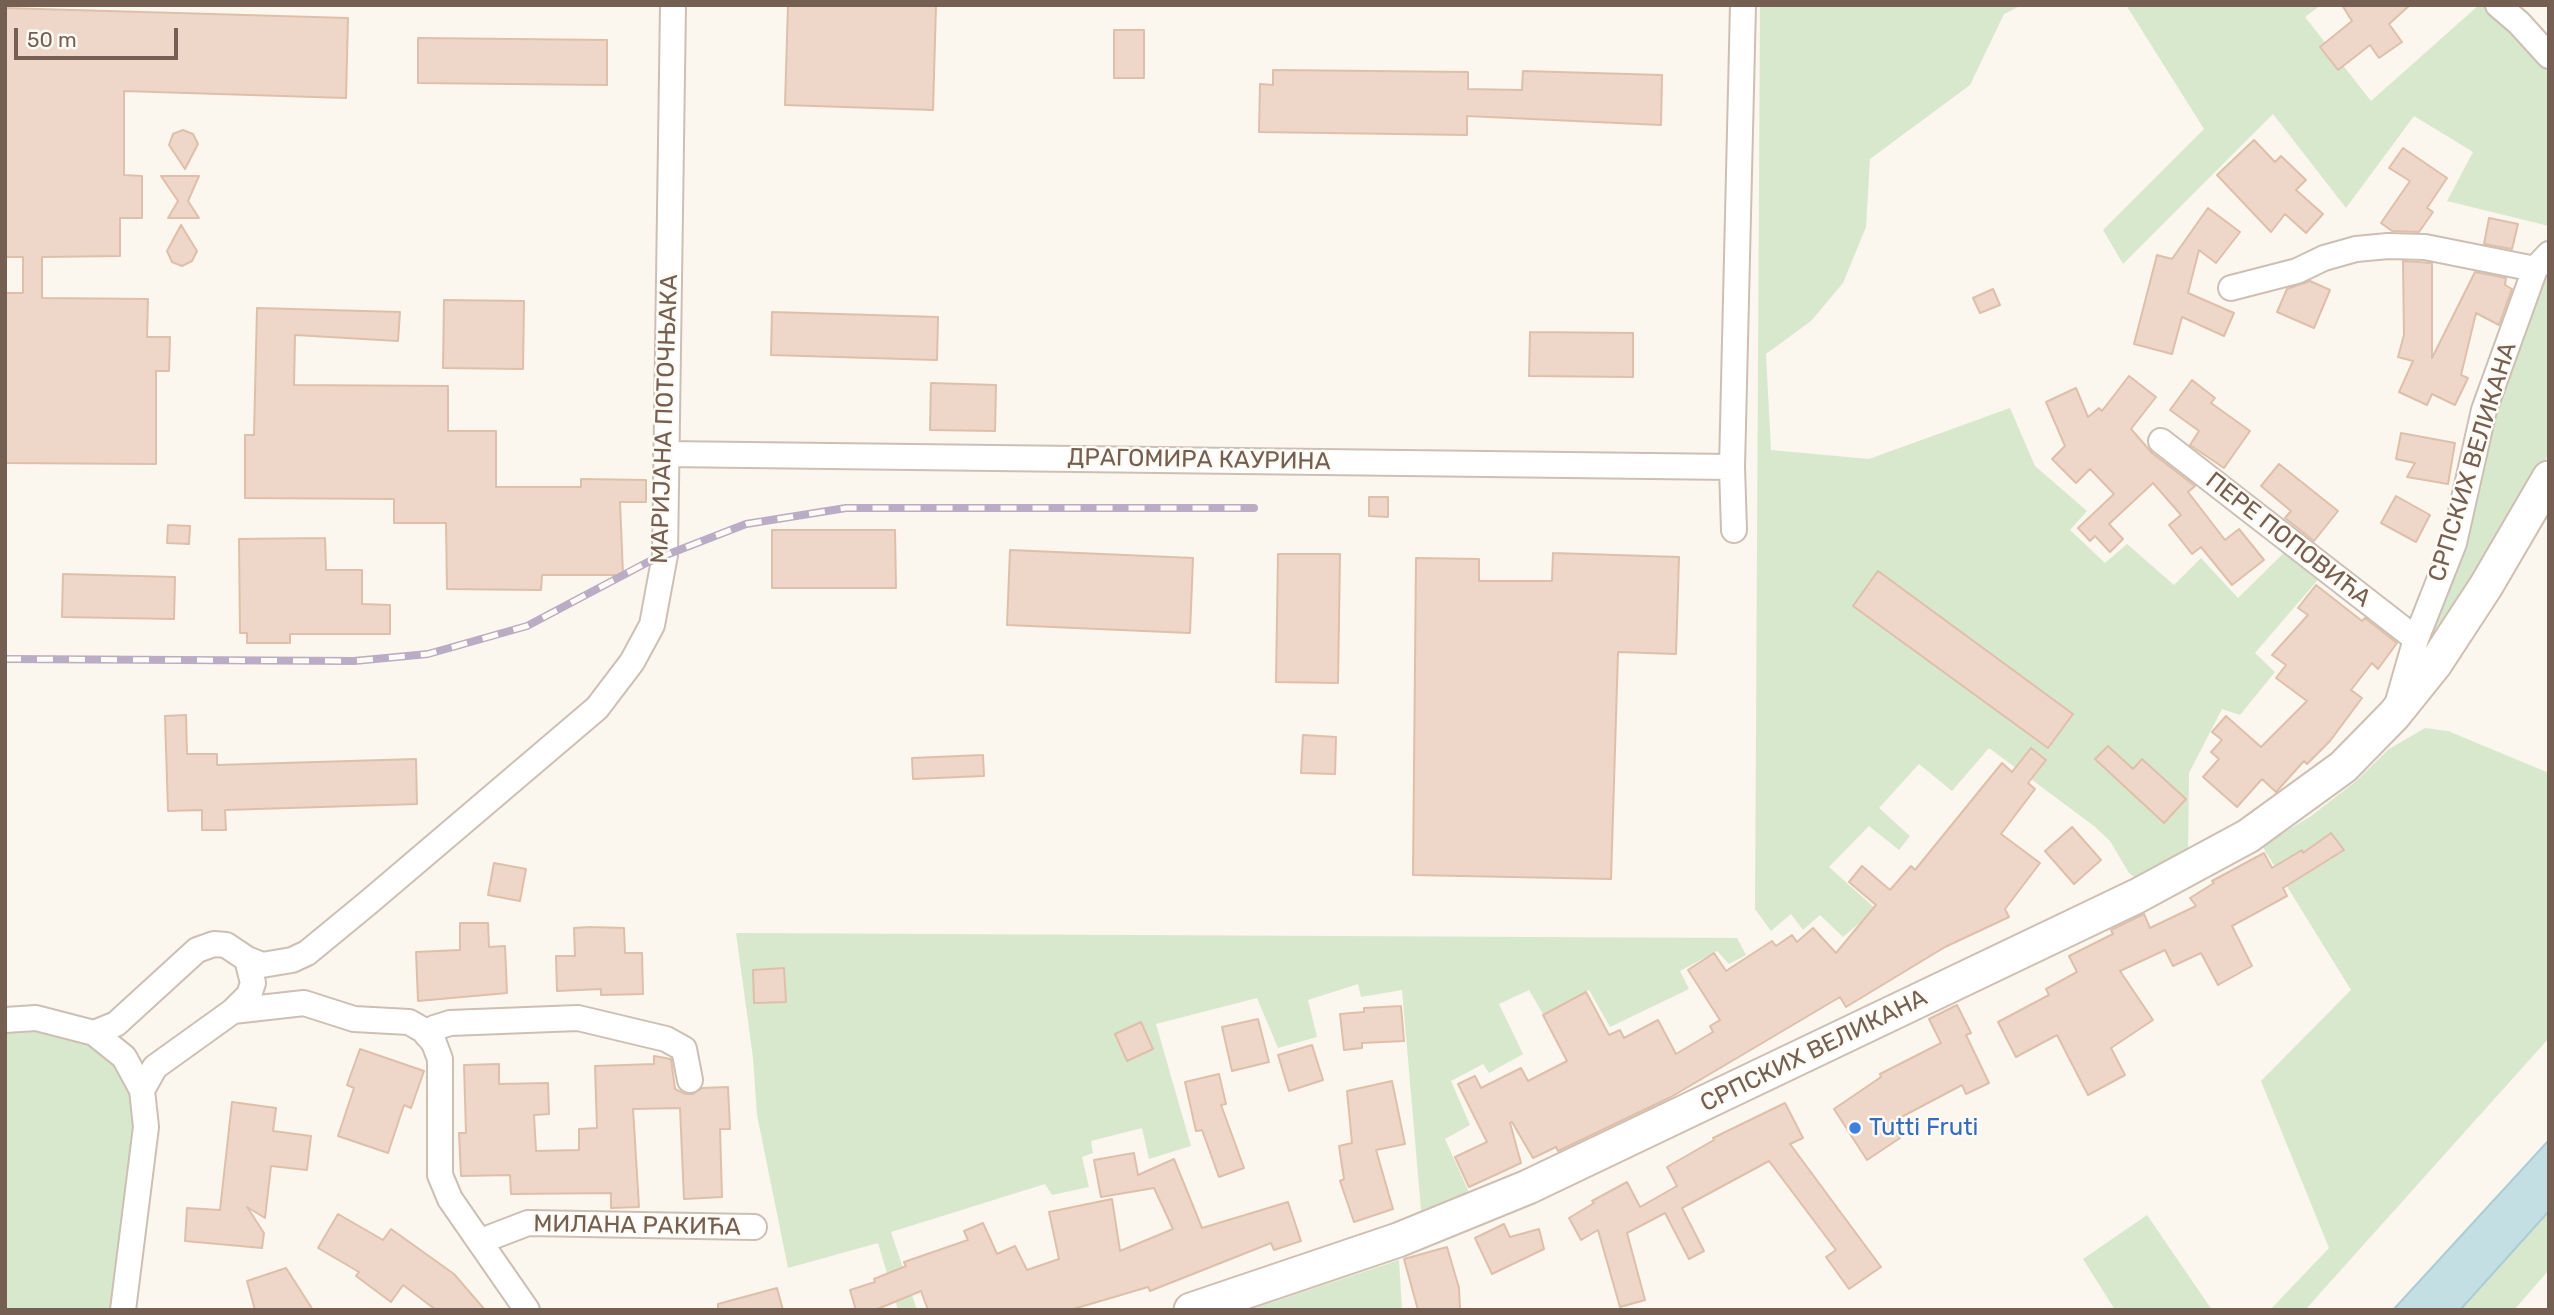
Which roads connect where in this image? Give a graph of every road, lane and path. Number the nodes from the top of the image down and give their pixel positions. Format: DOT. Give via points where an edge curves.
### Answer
graph roads {
  1 [pos="673,5"];
  2 [pos="1743,5"];
  3 [pos="2498,5"];
  4 [pos="2549,56"];
  5 [pos="2542,262"];
  6 [pos="2231,288"];
  7 [pos="2161,441"];
  8 [pos="666,454"];
  9 [pos="1732,467"];
  10 [pos="2549,478"];
  11 [pos="1734,530"];
  12 [pos="2416,639"];
  13 [pos="2394,715"];
  14 [pos="247,959"];
  15 [pos="233,1011"];
  16 [pos="5,1020"];
  17 [pos="94,1033"];
  18 [pos="427,1035"];
  19 [pos="690,1080"];
  20 [pos="142,1090"];
  21 [pos="754,1227"];
  22 [pos="481,1241"];
  23 [pos="123,1310"];
  24 [pos="527,1310"];
  25 [pos="1191,1310"];
  1 -- 8 [label="street, МАРИЈАНА ПОТОЧЊАКА"];
  2 -- 9 [label="street"];
  3 -- 4 [label="street"];
  5 -- 6 [label="street" via="2388,246 2356,249"];
  5 -- 12 [label="street, СРПСКИХ ВЕЛИКАНА" via="2484,410 2454,543"];
  7 -- 12 [label="street, ПЕРЕ ПОПОВИЋА"];
  8 -- 9 [label="street, ДРАГОМИРА КАУРИНА"];
  8 -- 14 [label="street, МАРИЈАНА ПОТОЧЊАКА" via="665,555 652,625 632,662 597,708 307,953 278,964 262,965"];
  9 -- 11 [label="street"];
  10 -- 13 [label="main road, СРПСКИХ ВЕЛИКАНА" via="2435,664"];
  12 -- 13 [label="street, СРПСКИХ ВЕЛИКАНА"];
  13 -- 25 [label="main road, СРПСКИХ ВЕЛИКАНА" via="2343,767 2302,799 2236,843 2137,896 1516,1192 1398,1240"];
  14 -- 15 [label="street" via="253,983 249,995"];
  14 -- 17 [label="street, МАРИЈАНА ПОТОЧЊАКА" via="226,945 197,950 116,1024"];
  15 -- 18 [label="street" via="304,1003 354,1019 409,1022"];
  15 -- 20 [label="street" via="155,1067"];
  16 -- 17 [label="street" via="36,1018"];
  17 -- 20 [label="street" via="124,1057"];
  18 -- 19 [label="street" via="450,1023 578,1018 675,1044 684,1049"];
  18 -- 22 [label="street" via="440,1059 440,1175 450,1199"];
  20 -- 23 [label="street" via="146,1128"];
  21 -- 22 [label="street, МИЛАНА РАКИЋА" via="528,1223"];
  22 -- 24 [label="street"];
}
